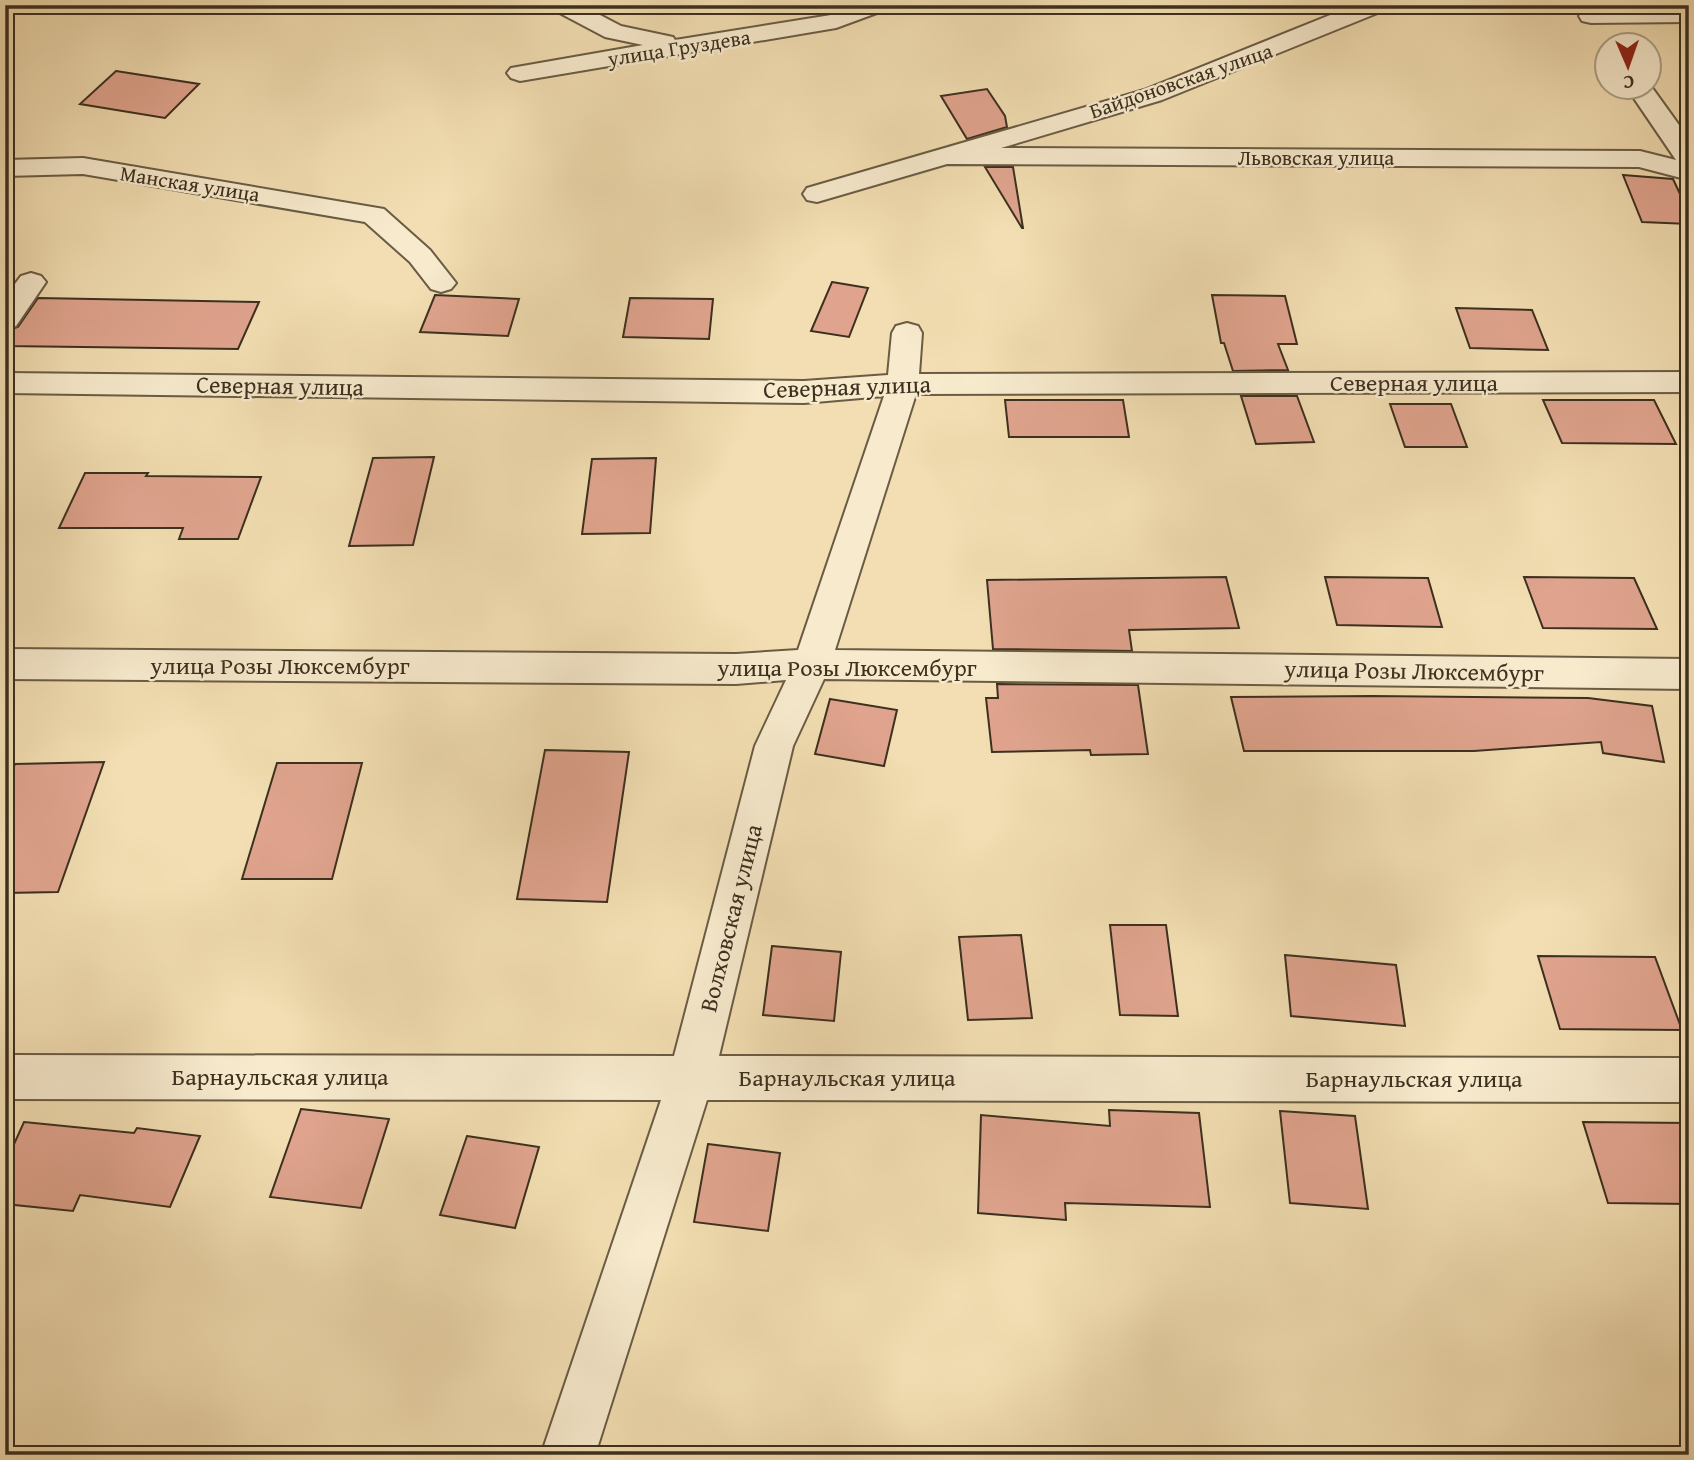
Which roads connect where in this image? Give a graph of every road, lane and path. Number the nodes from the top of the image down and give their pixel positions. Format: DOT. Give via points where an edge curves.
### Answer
graph roads {
  1 [pos="562,5"];
  2 [pos="877,5"];
  3 [pos="1377,5"];
  4 [pos="1689,15"];
  5 [pos="1593,19"];
  6 [pos="713,43"];
  7 [pos="520,72"];
  8 [pos="1650,102"];
  9 [pos="941,156"];
  10 [pos="1689,159"];
  11 [pos="5,168"];
  12 [pos="1689,172"];
  13 [pos="817,194"];
  14 [pos="31,282"];
  15 [pos="441,283"];
  16 [pos="5,319"];
  17 [pos="907,333"];
  18 [pos="1689,382"];
  19 [pos="5,383"];
  20 [pos="903,386"];
  21 [pos="5,663"];
  22 [pos="812,664"];
  23 [pos="1689,674"];
  24 [pos="5,1077"];
  25 [pos="691,1078"];
  26 [pos="1689,1080"];
  27 [pos="568,1455"];
  1 -- 6 [label="street" via="614,32 653,42"];
  2 -- 6 [label="street, улица Груздева" via="836,21"];
  3 -- 9 [label="street, Байдоновская улица" via="1153,95"];
  4 -- 5 [label="street"];
  6 -- 7 [label="street, улица Груздева"];
  8 -- 10 [label="street"];
  9 -- 12 [label="street, Львовская улица" via="1640,159"];
  9 -- 13 [label="street, Байдоновская улица"];
  11 -- 15 [label="street, Манская улица" via="83,166 374,215 420,256"];
  14 -- 16 [label="street"];
  17 -- 20 [label="street, Волховская улица"];
  18 -- 20 [label="street, Северная улица"];
  19 -- 20 [label="street, Северная улица" via="804,391"];
  20 -- 22 [label="street, Волховская улица"];
  21 -- 22 [label="street, улица Розы Люксембург" via="736,669"];
  22 -- 23 [label="street, улица Розы Люксембург"];
  22 -- 25 [label="street, Волховская улица" via="774,746"];
  24 -- 25 [label="street, Барнаульская улица"];
  25 -- 26 [label="street, Барнаульская улица"];
  25 -- 27 [label="street, Волховская улица"];
}
